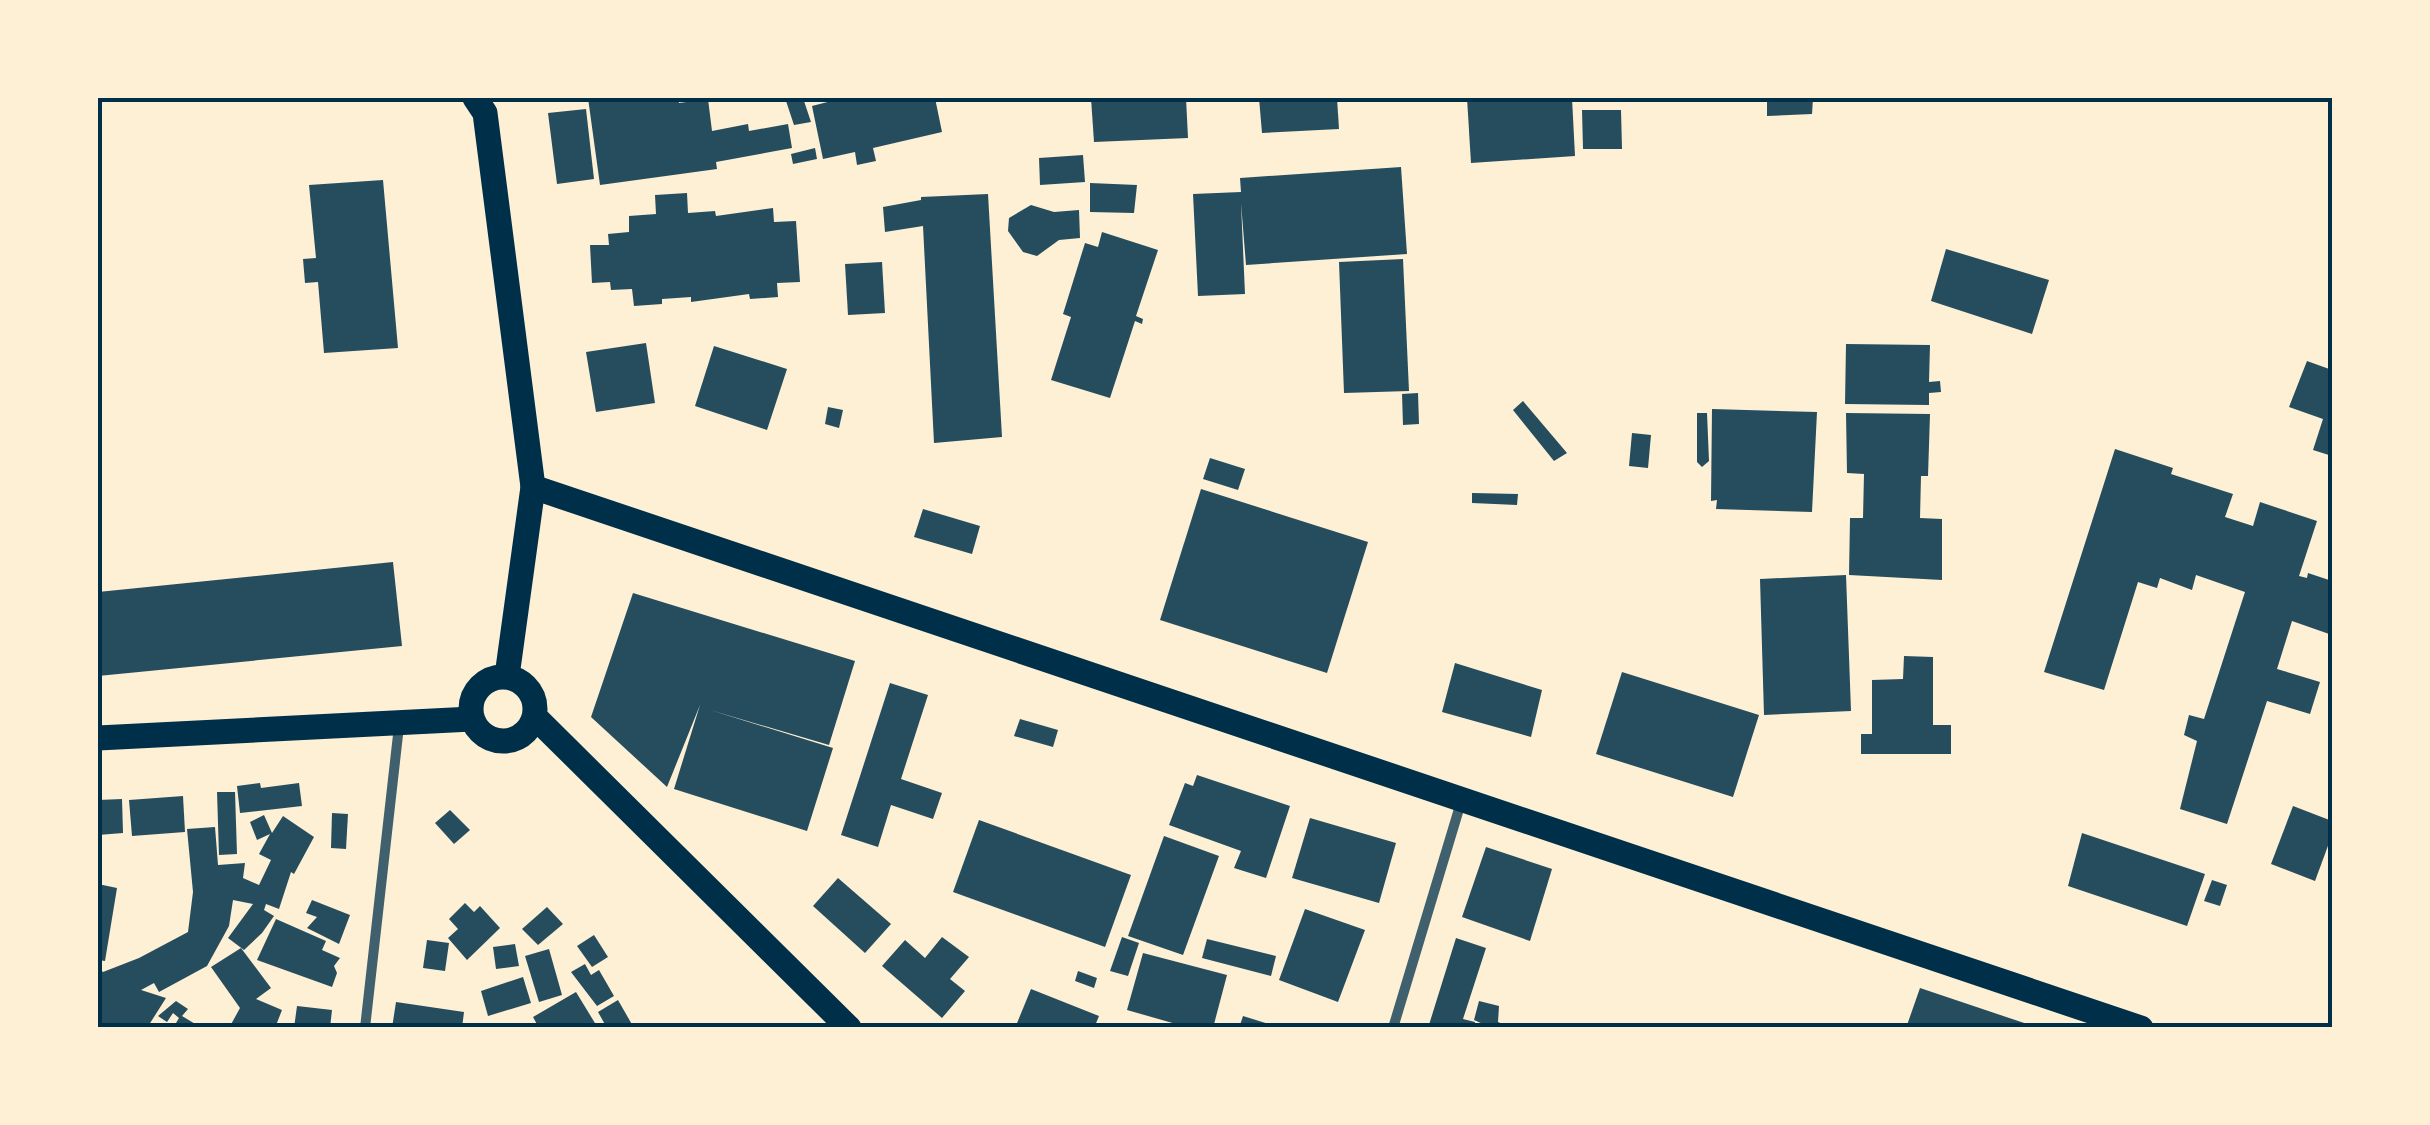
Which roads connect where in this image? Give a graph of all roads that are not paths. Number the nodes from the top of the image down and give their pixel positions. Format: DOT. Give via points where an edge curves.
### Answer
graph roads {
  1 [pos="475,98"];
  2 [pos="533,486"];
  3 [pos="507,676"];
  4 [pos="535,717"];
  5 [pos="472,718"];
  6 [pos="399,725"];
  7 [pos="98,738"];
  8 [pos="1462,799"];
  9 [pos="365,1028"];
  10 [pos="849,1028"];
  11 [pos="1393,1028"];
  12 [pos="2141,1028"];
  1 -- 2 [label="main road" via="485,112"];
  2 -- 3 [label="main road"];
  2 -- 8 [label="main road"];
  3 -- 4 [label="main road" via="530,690"];
  3 -- 5 [label="main road" via="481,684 471,700"];
  4 -- 5 [label="main road" via="518,738 500,741 482,734"];
  4 -- 10 [label="main road"];
  5 -- 6 [label="main road"];
  6 -- 7 [label="main road"];
  6 -- 9 [label="street"];
  8 -- 11 [label="street"];
  8 -- 12 [label="main road"];
}
